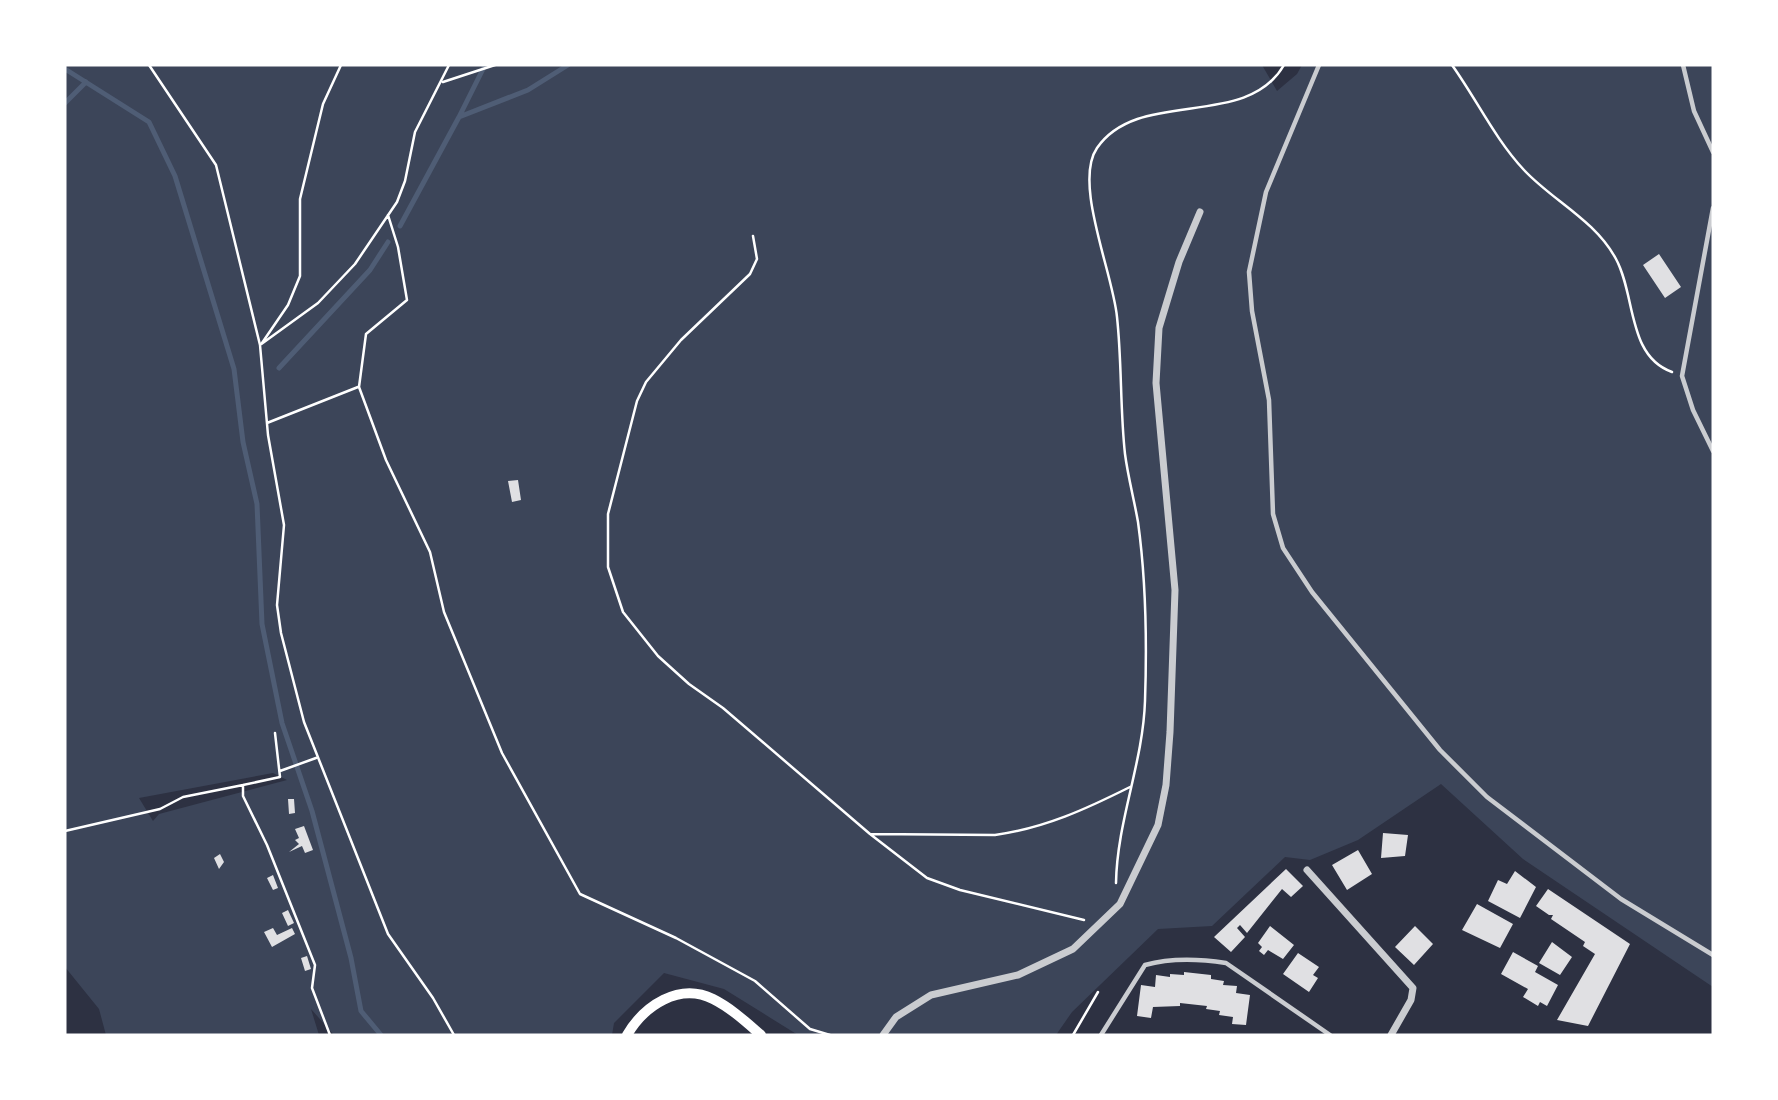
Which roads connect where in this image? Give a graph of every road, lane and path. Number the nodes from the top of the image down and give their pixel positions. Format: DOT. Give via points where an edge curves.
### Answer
graph roads {
  1 [pos="149,65"];
  2 [pos="341,65"];
  3 [pos="449,65"];
  4 [pos="495,65"];
  5 [pos="1284,65"];
  6 [pos="1319,65"];
  7 [pos="1452,65"];
  8 [pos="1683,65"];
  9 [pos="443,82"];
  10 [pos="1713,152"];
  11 [pos="1713,208"];
  12 [pos="1200,212"];
  13 [pos="388,215"];
  14 [pos="753,236"];
  15 [pos="260,345"];
  16 [pos="1682,376"];
  17 [pos="359,387"];
  18 [pos="267,423"];
  19 [pos="1713,451"];
  20 [pos="275,733"];
  21 [pos="318,757"];
  22 [pos="280,771"];
  23 [pos="243,785"];
  24 [pos="1131,786"];
  25 [pos="65,831"];
  26 [pos="870,834"];
  27 [pos="1307,870"];
  28 [pos="1114,911"];
  29 [pos="1097,928"];
  30 [pos="1713,955"];
  31 [pos="1098,992"];
  32 [pos="330,1035"];
  33 [pos="454,1035"];
  34 [pos="627,1035"];
  35 [pos="761,1035"];
  36 [pos="830,1035"];
  37 [pos="883,1035"];
  38 [pos="1073,1035"];
  39 [pos="1101,1035"];
  40 [pos="1330,1035"];
  41 [pos="1391,1035"];
  1 -- 15 [label="path" via="216,165"];
  2 -- 15 [label="path" via="323,104 304,177 300,276 288,305"];
  3 -- 9 [label="path"];
  4 -- 9 [label="path"];
  5 -- 24 [label="path" via="1245,97 1123,126 1107,136 1089,167 1089,200 1114,291 1125,456 1140,545 1145,703"];
  6 -- 30 [label="lane" via="1266,192 1249,272 1269,400 1273,514 1283,548 1312,592 1440,750 1488,797 1621,899"];
  7 -- 16 [label="path" via="1503,147 1588,223 1615,258 1644,353 1661,368"];
  8 -- 10 [label="lane" via="1694,111"];
  9 -- 13 [label="path" via="415,132 405,181"];
  11 -- 16 [label="lane"];
  12 -- 28 [label="street" via="1159,328 1156,383 1175,590 1166,785 1147,852"];
  13 -- 15 [label="path" via="355,264 318,303"];
  13 -- 17 [label="path" via="407,300 366,334"];
  14 -- 26 [label="path" via="757,259 750,274 681,340 636,401 608,514 608,567 623,612 658,656"];
  15 -- 18 [label="path"];
  16 -- 19 [label="lane"];
  17 -- 18 [label="path"];
  17 -- 36 [label="path" via="386,460 430,552 444,611 502,753 580,894 755,981 810,1029"];
  18 -- 21 [label="path" via="284,525 276,605 304,722"];
  20 -- 22 [label="path"];
  21 -- 22 [label="path"];
  21 -- 33 [label="path" via="388,934"];
  22 -- 23 [label="path" via="280,777"];
  23 -- 25 [label="path"];
  23 -- 32 [label="path" via="243,796 315,965 312,988"];
  24 -- 26 [label="path" via="1076,814 1016,832"];
  24 -- 28 [label="path"];
  26 -- 29 [label="path" via="927,878 1059,912"];
  27 -- 41 [label="street" via="1413,988 1412,1000"];
  28 -- 29 [label="street"];
  29 -- 37 [label="street" via="1073,949 1018,975 931,995 896,1017"];
  31 -- 38 [label="path"];
  34 -- 35 [label="main road" via="659,1001 689,994 711,998"];
  39 -- 40 [label="lane" via="1145,965 1211,961 1226,963"];
}
